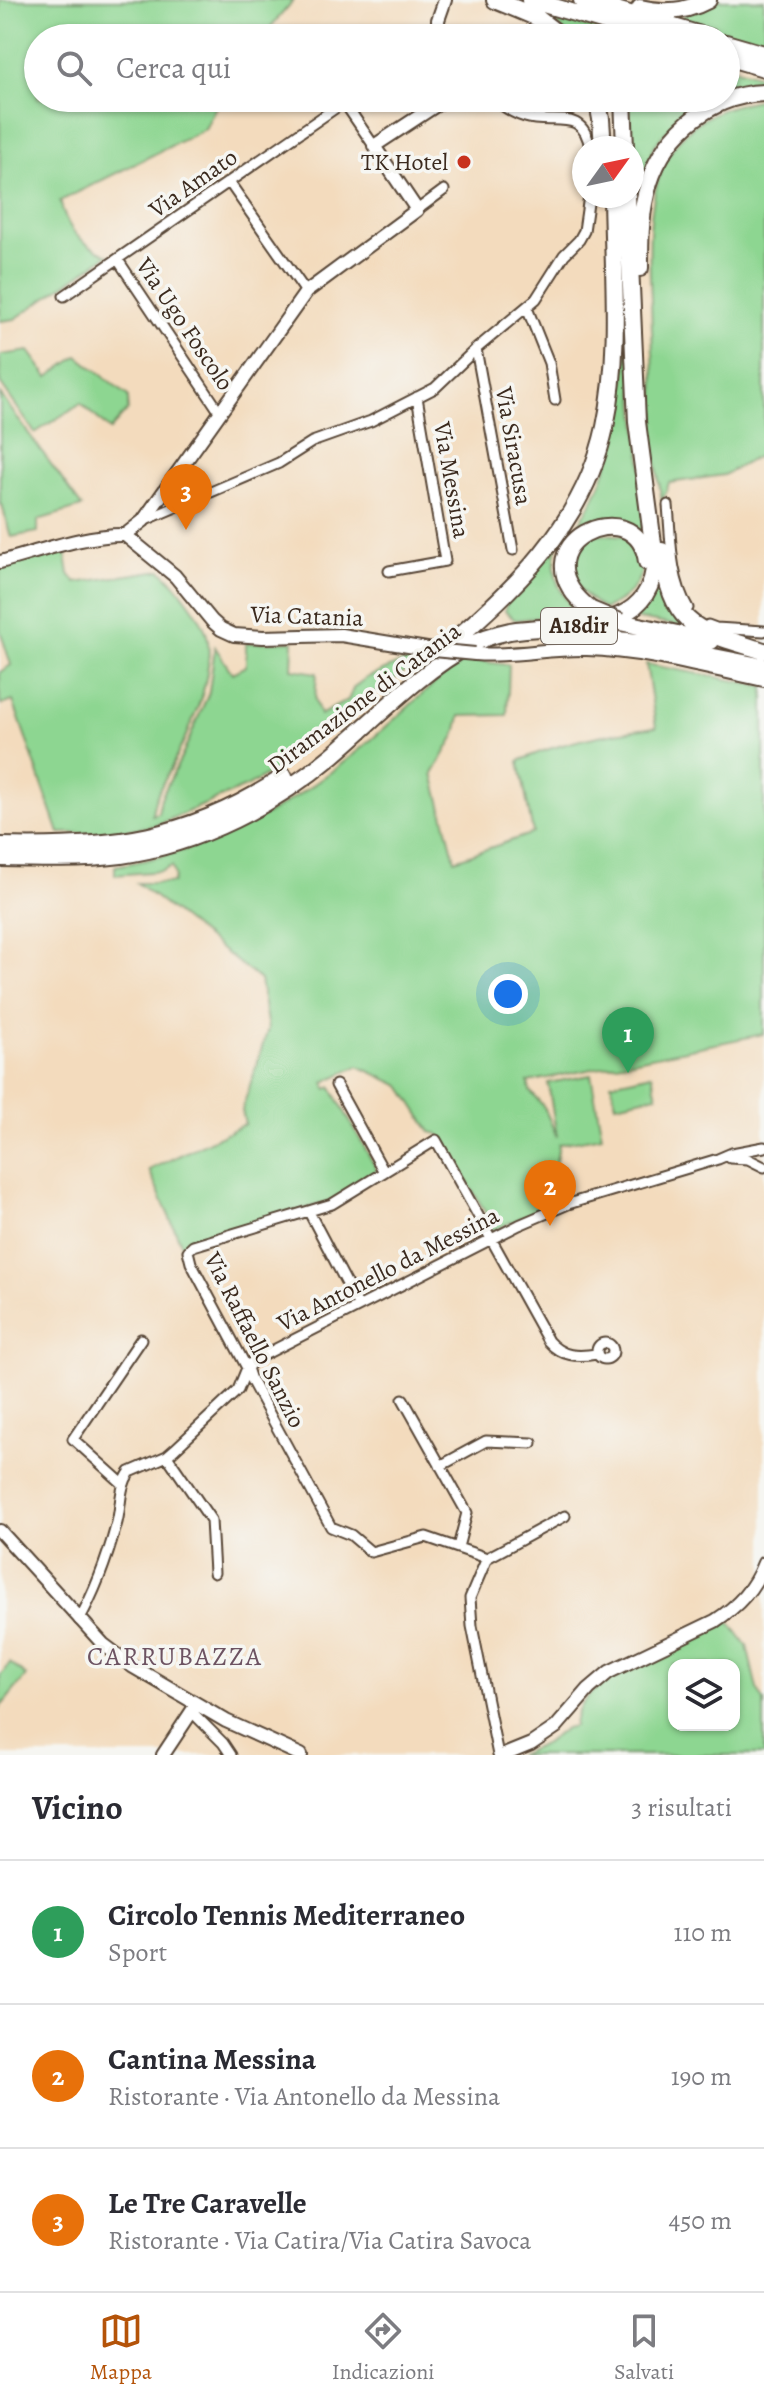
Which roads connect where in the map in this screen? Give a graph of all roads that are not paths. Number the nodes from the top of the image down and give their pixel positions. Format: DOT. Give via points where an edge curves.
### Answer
graph roads {
  1 [pos="445,0"];
  2 [pos="495,0"];
  3 [pos="530,0"];
  4 [pos="582,0"];
  5 [pos="613,0"];
  6 [pos="708,0"];
  7 [pos="438,24"];
  8 [pos="545,24"];
  9 [pos="612,24"];
  10 [pos="663,24"];
  11 [pos="740,47"];
  12 [pos="764,54"];
  13 [pos="740,61"];
  14 [pos="764,68"];
  15 [pos="764,93"];
  16 [pos="740,96"];
  17 [pos="330,112"];
  18 [pos="351,112"];
  19 [pos="426,112"];
  20 [pos="512,112"];
  21 [pos="600,112"];
  22 [pos="616,112"];
  23 [pos="619,112"];
  24 [pos="704,112"];
  25 [pos="587,136"];
  26 [pos="602,136"];
  27 [pos="615,136"];
  28 [pos="623,136"];
  29 [pos="374,146"];
  30 [pos="229,182"];
  31 [pos="444,190"];
  32 [pos="587,208"];
  33 [pos="604,208"];
  34 [pos="615,208"];
  35 [pos="616,208"];
  36 [pos="627,208"];
  37 [pos="417,210"];
  38 [pos="118,260"];
  39 [pos="630,278"];
  40 [pos="306,292"];
  41 [pos="64,296"];
  42 [pos="527,308"];
  43 [pos="639,332"];
  44 [pos="476,349"];
  45 [pos="636,384"];
  46 [pos="417,397"];
  47 [pos="555,400"];
  48 [pos="219,411"];
  49 [pos="608,411"];
  50 [pos="668,505"];
  51 [pos="143,521"];
  52 [pos="125,535"];
  53 [pos="513,550"];
  54 [pos="0,562"];
  55 [pos="389,571"];
  56 [pos="589,612"];
  57 [pos="764,631"];
  58 [pos="764,653"];
  59 [pos="764,667"];
  60 [pos="420,671"];
  61 [pos="764,680"];
  62 [pos="331,756"];
  63 [pos="0,846"];
  64 [pos="0,858"];
  65 [pos="336,1085"];
  66 [pos="762,1149"];
  67 [pos="718,1159"];
  68 [pos="762,1164"];
  69 [pos="384,1172"];
  70 [pos="309,1212"];
  71 [pos="490,1238"];
  72 [pos="358,1305"];
  73 [pos="141,1339"];
  74 [pos="597,1354"];
  75 [pos="247,1368"];
  76 [pos="403,1399"];
  77 [pos="532,1443"];
  78 [pos="167,1456"];
  79 [pos="440,1466"];
  80 [pos="123,1484"];
  81 [pos="565,1516"];
  82 [pos="0,1531"];
  83 [pos="458,1547"];
  84 [pos="487,1558"];
  85 [pos="764,1563"];
  86 [pos="214,1573"];
  87 [pos="79,1620"];
  88 [pos="194,1708"];
  89 [pos="163,1755"];
  90 [pos="231,1755"];
  91 [pos="301,1755"];
  92 [pos="498,1755"];
  93 [pos="504,1755"];
  1 -- 7 [label="main road"];
  2 -- 8 [label="highway"];
  3 -- 9 [label="highway"];
  4 -- 10 [label="highway"];
  5 -- 6 [label="highway" via="665,12"];
  11 -- 12 [label="highway"];
  13 -- 14 [label="highway"];
  15 -- 16 [label="highway"];
  17 -- 30 [label="street, Via Amato"];
  18 -- 29 [label="street, Via Amato"];
  19 -- 29 [label="main road"];
  20 -- 25 [label="street" via="568,119"];
  21 -- 26 [label="highway"];
  22 -- 27 [label="highway"];
  23 -- 28 [label="highway"];
  24 -- 43 [label="highway" via="660,156 649,183 642,214"];
  29 -- 37 [label="main road"];
  30 -- 38 [label="street, Via Amato"];
  30 -- 40 [label="street"];
  31 -- 37 [label="street"];
  32 -- 42 [label="street" via="579,240"];
  33 -- 49 [label="highway"];
  34 -- 49 [label="highway, Diramazione di Catania / A18dir"];
  35 -- 56 [label="highway" via="623,349 618,404 602,469 557,562 566,595"];
  36 -- 39 [label="highway, Diramazione di Catania / A18dir"];
  37 -- 40 [label="main road"];
  38 -- 41 [label="street, Via Amato"];
  38 -- 48 [label="street, Via Ugo Foscolo"];
  39 -- 43 [label="highway"];
  39 -- 45 [label="highway, Diramazione di Catania / A18dir"];
  40 -- 48 [label="main road"];
  42 -- 44 [label="street"];
  42 -- 47 [label="street" via="549,363"];
  43 -- 45 [label="highway"];
  43 -- 58 [label="highway" via="646,428 669,589 687,619 702,631"];
  44 -- 46 [label="street"];
  44 -- 53 [label="street, Via Siracusa"];
  45 -- 62 [label="highway, Diramazione di Catania / A18dir" via="655,559 645,595 608,621 512,631 471,644"];
  46 -- 51 [label="street"];
  46 -- 55 [label="street, Via Messina" via="445,561"];
  48 -- 51 [label="main road"];
  49 -- 60 [label="highway, Diramazione di Catania / A18dir" via="592,467 555,538 512,589"];
  50 -- 57 [label="street" via="674,570 691,613 716,628"];
  51 -- 52 [label="main road"];
  52 -- 54 [label="main road"];
  52 -- 61 [label="main road, Via Catania, bridge" via="175,576 212,621 234,635 341,635 475,654 611,651"];
  56 -- 58 [label="highway, bridge" via="616,624"];
  56 -- 60 [label="highway" via="568,587 565,557 572,542 591,529 620,528 639,539 647,559 639,588 620,606 591,616 490,629"];
  59 -- 62 [label="highway" via="607,637 486,644 462,655"];
  60 -- 63 [label="highway, Diramazione di Catania / A18dir" via="297,768 217,815 121,843"];
  62 -- 64 [label="highway, Diramazione di Catania / A18dir" via="245,815 178,842 102,857"];
  65 -- 69 [label="street"];
  66 -- 67 [label="street, Via Antonello da Messina"];
  67 -- 68 [label="street" via="736,1157"];
  67 -- 71 [label="street, Via Antonello da Messina" via="568,1204"];
  69 -- 70 [label="street, Via Raffaello Sanzio"];
  69 -- 71 [label="street, Via Raffaello Sanzio" via="436,1140"];
  70 -- 72 [label="street"];
  70 -- 75 [label="street, Via Raffaello Sanzio" via="188,1251"];
  71 -- 72 [label="street, Via Antonello da Messina"];
  71 -- 74 [label="street, Via Raffaello Sanzio" via="554,1348 582,1357"];
  72 -- 75 [label="street, Via Antonello da Messina"];
  73 -- 80 [label="street" via="73,1439"];
  75 -- 78 [label="street, Via Antonello da Messina" via="238,1390"];
  75 -- 83 [label="street, Via Raffaello Sanzio" via="331,1527 371,1552 426,1537"];
  76 -- 79 [label="street"];
  77 -- 79 [label="street" via="486,1441"];
  78 -- 80 [label="street, Via Antonello da Messina" via="130,1472"];
  78 -- 86 [label="street" via="211,1520"];
  79 -- 83 [label="street" via="467,1513"];
  80 -- 87 [label="street" via="118,1523 94,1594"];
  81 -- 84 [label="street"];
  82 -- 87 [label="main road"];
  83 -- 84 [label="street, Via Raffaello Sanzio"];
  84 -- 92 [label="street" via="470,1598"];
  85 -- 93 [label="main road" via="732,1610 609,1672 543,1737"];
  87 -- 88 [label="main road" via="103,1644"];
  88 -- 89 [label="main road"];
  88 -- 90 [label="street"];
  88 -- 91 [label="main road"];
}
